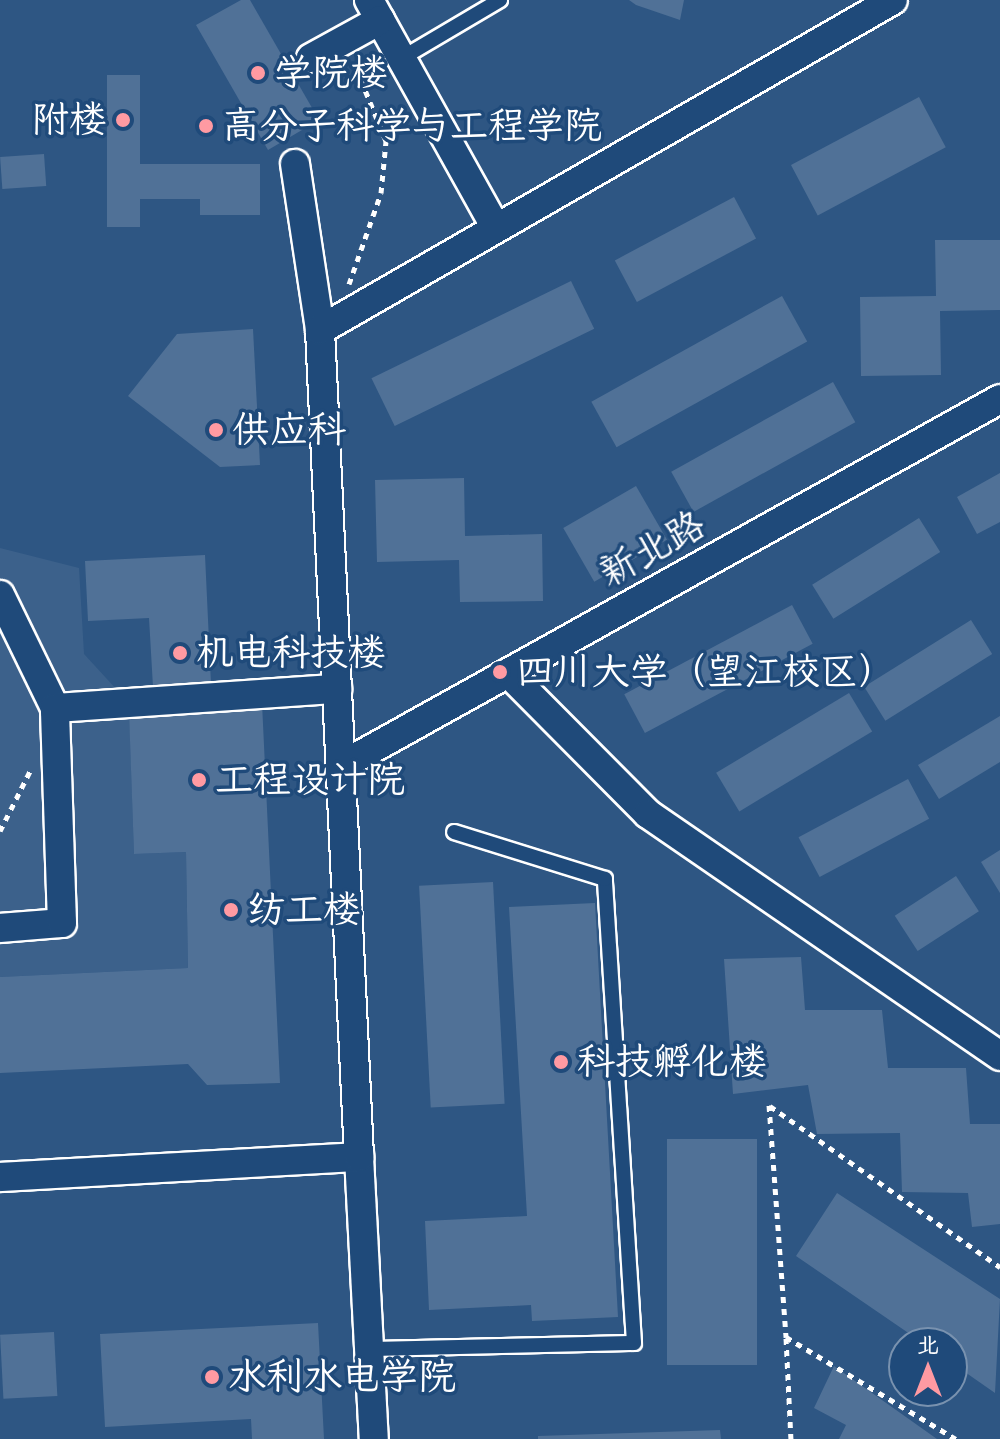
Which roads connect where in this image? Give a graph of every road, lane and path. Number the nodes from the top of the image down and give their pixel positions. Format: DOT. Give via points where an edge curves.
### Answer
graph roads {
  1 [pos="500,0"];
  2 [pos="893,0"];
  3 [pos="484,4"];
  4 [pos="374,10"];
  5 [pos="342,41"];
  6 [pos="311,58"];
  7 [pos="402,58"];
  8 [pos="295,164"];
  9 [pos="496,228"];
  10 [pos="329,325"];
  11 [pos="1000,399"];
  12 [pos="0,595"];
  13 [pos="508,673"];
  14 [pos="337,689"];
  15 [pos="55,708"];
  16 [pos="341,766"];
  17 [pos="454,832"];
  18 [pos="0,928"];
  19 [pos="1000,1056"];
  20 [pos="359,1157"];
  21 [pos="0,1177"];
  22 [pos="1000,1267"];
  23 [pos="786,1337"];
  24 [pos="369,1349"];
  25 [pos="374,1439"];
  26 [pos="791,1439"];
  27 [pos="956,1439"];
  1 -- 3 [label="lane"];
  2 -- 9 [label="street"];
  3 -- 7 [label="lane"];
  4 -- 5 [label="street"];
  4 -- 7 [label="street"];
  5 -- 6 [label="street"];
  5 -- 10 [label="path" via="375,102 386,141 381,193"];
  7 -- 9 [label="street"];
  8 -- 10 [label="street"];
  9 -- 10 [label="street"];
  10 -- 14 [label="street"];
  11 -- 13 [label="street, 新北路"];
  12 -- 15 [label="street"];
  13 -- 16 [label="street, 新北路"];
  13 -- 19 [label="street" via="648,814"];
  14 -- 15 [label="street"];
  14 -- 16 [label="street"];
  15 -- 18 [label="street" via="62,923"];
  16 -- 20 [label="street"];
  17 -- 24 [label="lane" via="605,879 634,1343"];
  20 -- 21 [label="street"];
  20 -- 24 [label="street"];
  22 -- 23 [label="path" via="769,1105"];
  23 -- 26 [label="path"];
  23 -- 27 [label="path"];
  24 -- 25 [label="street"];
}
